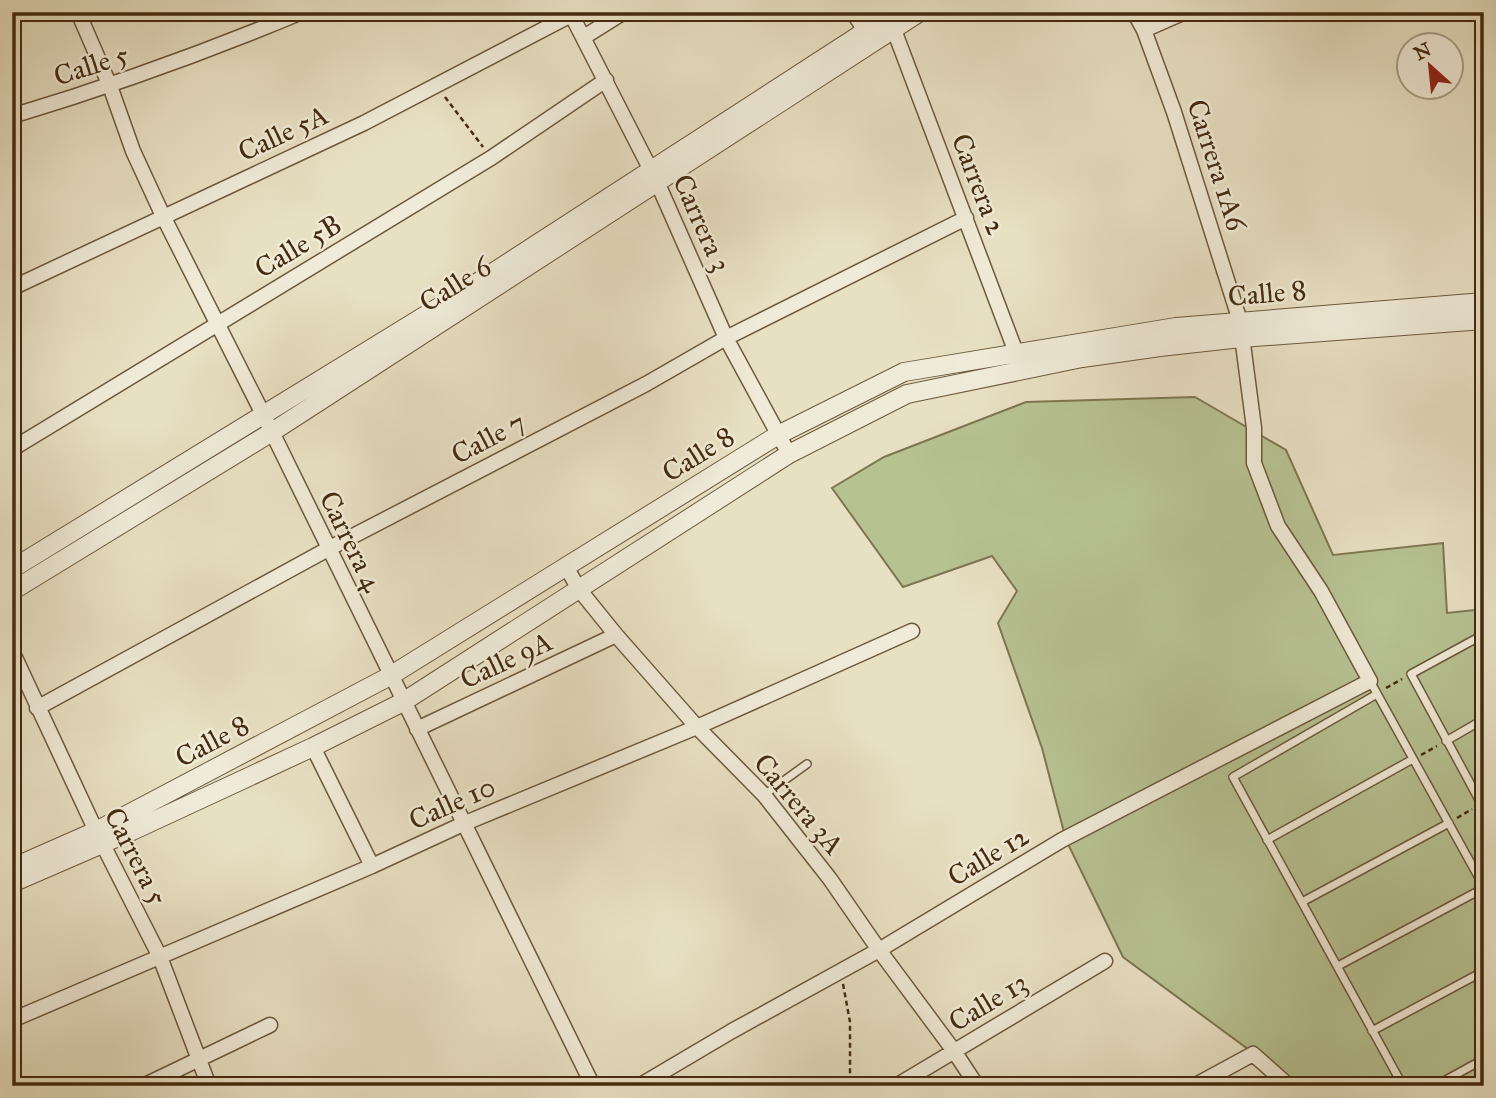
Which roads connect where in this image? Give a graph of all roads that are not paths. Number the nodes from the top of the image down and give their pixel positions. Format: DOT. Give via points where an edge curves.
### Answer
graph roads {
  1 [pos="78,12"];
  2 [pos="302,12"];
  3 [pos="624,12"];
  4 [pos="853,12"];
  5 [pos="920,12"];
  6 [pos="1134,12"];
  7 [pos="1185,12"];
  8 [pos="571,14"];
  9 [pos="892,19"];
  10 [pos="1143,30"];
  11 [pos="865,31"];
  12 [pos="584,37"];
  13 [pos="606,80"];
  14 [pos="110,86"];
  15 [pos="12,116"];
  16 [pos="655,176"];
  17 [pos="163,216"];
  18 [pos="966,218"];
  19 [pos="12,288"];
  20 [pos="1484,302"];
  21 [pos="456,305"];
  22 [pos="1484,320"];
  23 [pos="216,324"];
  24 [pos="1240,329"];
  25 [pos="726,338"];
  26 [pos="1017,352"];
  27 [pos="1023,371"];
  28 [pos="263,415"];
  29 [pos="272,432"];
  30 [pos="778,435"];
  31 [pos="12,449"];
  32 [pos="789,454"];
  33 [pos="185,463"];
  34 [pos="194,479"];
  35 [pos="328,550"];
  36 [pos="567,568"];
  37 [pos="12,569"];
  38 [pos="578,588"];
  39 [pos="12,591"];
  40 [pos="912,631"];
  41 [pos="616,635"];
  42 [pos="1484,645"];
  43 [pos="12,651"];
  44 [pos="390,676"];
  45 [pos="1374,687"];
  46 [pos="403,702"];
  47 [pos="37,708"];
  48 [pos="1484,719"];
  49 [pos="697,727"];
  50 [pos="416,729"];
  51 [pos="1446,741"];
  52 [pos="313,747"];
  53 [pos="1413,759"];
  54 [pos="807,764"];
  55 [pos="764,795"];
  56 [pos="1483,805"];
  57 [pos="1449,823"];
  58 [pos="463,824"];
  59 [pos="99,838"];
  60 [pos="1267,840"];
  61 [pos="372,866"];
  62 [pos="12,868"];
  63 [pos="12,883"];
  64 [pos="1484,888"];
  65 [pos="1302,902"];
  66 [pos="879,950"];
  67 [pos="160,957"];
  68 [pos="1105,961"];
  69 [pos="1338,965"];
  70 [pos="1484,971"];
  71 [pos="12,1020"];
  72 [pos="270,1025"];
  73 [pos="1372,1031"];
  74 [pos="954,1051"];
  75 [pos="1484,1059"];
  76 [pos="198,1061"];
  77 [pos="143,1086"];
  78 [pos="209,1086"];
  79 [pos="593,1086"];
  80 [pos="639,1086"];
  81 [pos="897,1086"];
  82 [pos="977,1086"];
  83 [pos="1194,1086"];
  84 [pos="1289,1086"];
  85 [pos="1403,1086"];
  86 [pos="1435,1086"];
  1 -- 14 [label="street, Carrera 4"];
  2 -- 14 [label="street, Calle 5"];
  3 -- 12 [label="street"];
  4 -- 11 [label="street"];
  5 -- 9 [label="street, Calle 6"];
  6 -- 10 [label="street, Carrera 1A6"];
  7 -- 10 [label="street"];
  8 -- 12 [label="street, Carrera 3"];
  8 -- 17 [label="street, Calle 5A" via="365,122"];
  9 -- 11 [label="street, Calle 6"];
  9 -- 16 [label="street, Calle 6"];
  9 -- 18 [label="street, Carrera 2"];
  10 -- 24 [label="street, Carrera 1A6" via="1174,112"];
  11 -- 16 [label="street, Calle 6"];
  12 -- 13 [label="street, Carrera 3"];
  13 -- 16 [label="street, Carrera 3"];
  13 -- 23 [label="street, Calle 5B" via="491,158"];
  14 -- 15 [label="street, Calle 5"];
  14 -- 17 [label="street, Carrera 4"];
  16 -- 21 [label="street, Calle 6"];
  16 -- 25 [label="street, Carrera 3"];
  17 -- 19 [label="street, Calle 5A"];
  17 -- 23 [label="street, Carrera 4"];
  18 -- 25 [label="street, Calle 7"];
  18 -- 26 [label="street, Carrera 2"];
  20 -- 24 [label="street, Calle 8"];
  21 -- 28 [label="street, Calle 6"];
  21 -- 29 [label="street, Calle 6"];
  22 -- 24 [label="street, Calle 8"];
  23 -- 28 [label="street, Carrera 4"];
  23 -- 31 [label="street, Calle 5B"];
  24 -- 26 [label="street, Calle 8" via="1176,327"];
  24 -- 27 [label="street, Calle 8"];
  24 -- 45 [label="street, Carrera 1A6" via="1254,428 1254,463 1278,526 1321,591"];
  25 -- 30 [label="street, Carrera 3"];
  25 -- 35 [label="street, Calle 7"];
  26 -- 27 [label="street, Carrera 2"];
  26 -- 30 [label="street, Calle 8" via="904,372"];
  27 -- 32 [label="street, Calle 8" via="907,394"];
  28 -- 29 [label="street, Carrera 4"];
  28 -- 33 [label="street, Calle 6"];
  29 -- 34 [label="street, Calle 6"];
  29 -- 35 [label="street, Carrera 4"];
  30 -- 32 [label="street, Carrera 3"];
  30 -- 36 [label="street, Calle 8"];
  32 -- 38 [label="street, Calle 8"];
  33 -- 34 [label="street"];
  33 -- 37 [label="street, Calle 6"];
  34 -- 39 [label="street, Calle 6"];
  35 -- 44 [label="street, Carrera 4"];
  35 -- 47 [label="street, Calle 7"];
  36 -- 38 [label="street, Carrera 3A"];
  36 -- 44 [label="street, Calle 8"];
  38 -- 41 [label="street, Carrera 3A"];
  38 -- 46 [label="street, Calle 8"];
  40 -- 49 [label="street, Calle 10"];
  41 -- 49 [label="street, Carrera 3A"];
  41 -- 50 [label="street, Calle 9A"];
  42 -- 51 [label="lane" via="1479,637 1411,674"];
  43 -- 47 [label="street, Carrera 5"];
  44 -- 46 [label="street, Carrera 4"];
  44 -- 59 [label="street, Calle 8"];
  45 -- 53 [label="lane"];
  45 -- 60 [label="lane" via="1233,777"];
  45 -- 66 [label="street, Calle 12" via="1062,840"];
  46 -- 50 [label="street, Carrera 4"];
  46 -- 52 [label="street, Calle 8"];
  47 -- 59 [label="street, Carrera 5"];
  48 -- 51 [label="lane"];
  49 -- 55 [label="street, Carrera 3A"];
  49 -- 58 [label="street, Calle 10"];
  50 -- 58 [label="street, Carrera 4"];
  51 -- 56 [label="lane"];
  52 -- 59 [label="street, Calle 8"];
  52 -- 61 [label="street"];
  53 -- 57 [label="lane"];
  53 -- 60 [label="lane"];
  54 -- 55 [label="lane"];
  55 -- 66 [label="street, Carrera 3A"];
  57 -- 64 [label="lane"];
  57 -- 65 [label="lane"];
  58 -- 61 [label="street, Calle 10"];
  58 -- 79 [label="street, Carrera 4"];
  59 -- 62 [label="street, Calle 8"];
  59 -- 63 [label="street, Calle 8"];
  59 -- 67 [label="street, Carrera 5"];
  60 -- 65 [label="lane"];
  61 -- 67 [label="street, Calle 10"];
  64 -- 69 [label="lane"];
  65 -- 69 [label="lane"];
  66 -- 74 [label="street, Carrera 3A"];
  66 -- 80 [label="street, Calle 12"];
  67 -- 71 [label="street, Calle 10"];
  67 -- 76 [label="street, Carrera 5"];
  68 -- 74 [label="street, Calle 13"];
  69 -- 73 [label="lane"];
  70 -- 73 [label="lane"];
  72 -- 76 [label="street"];
  73 -- 85 [label="lane"];
  74 -- 81 [label="street, Calle 13"];
  74 -- 82 [label="street, Carrera 3A"];
  75 -- 86 [label="lane"];
  76 -- 77 [label="street"];
  76 -- 78 [label="street, Carrera 5"];
  83 -- 84 [label="street" via="1253,1054"];
}
